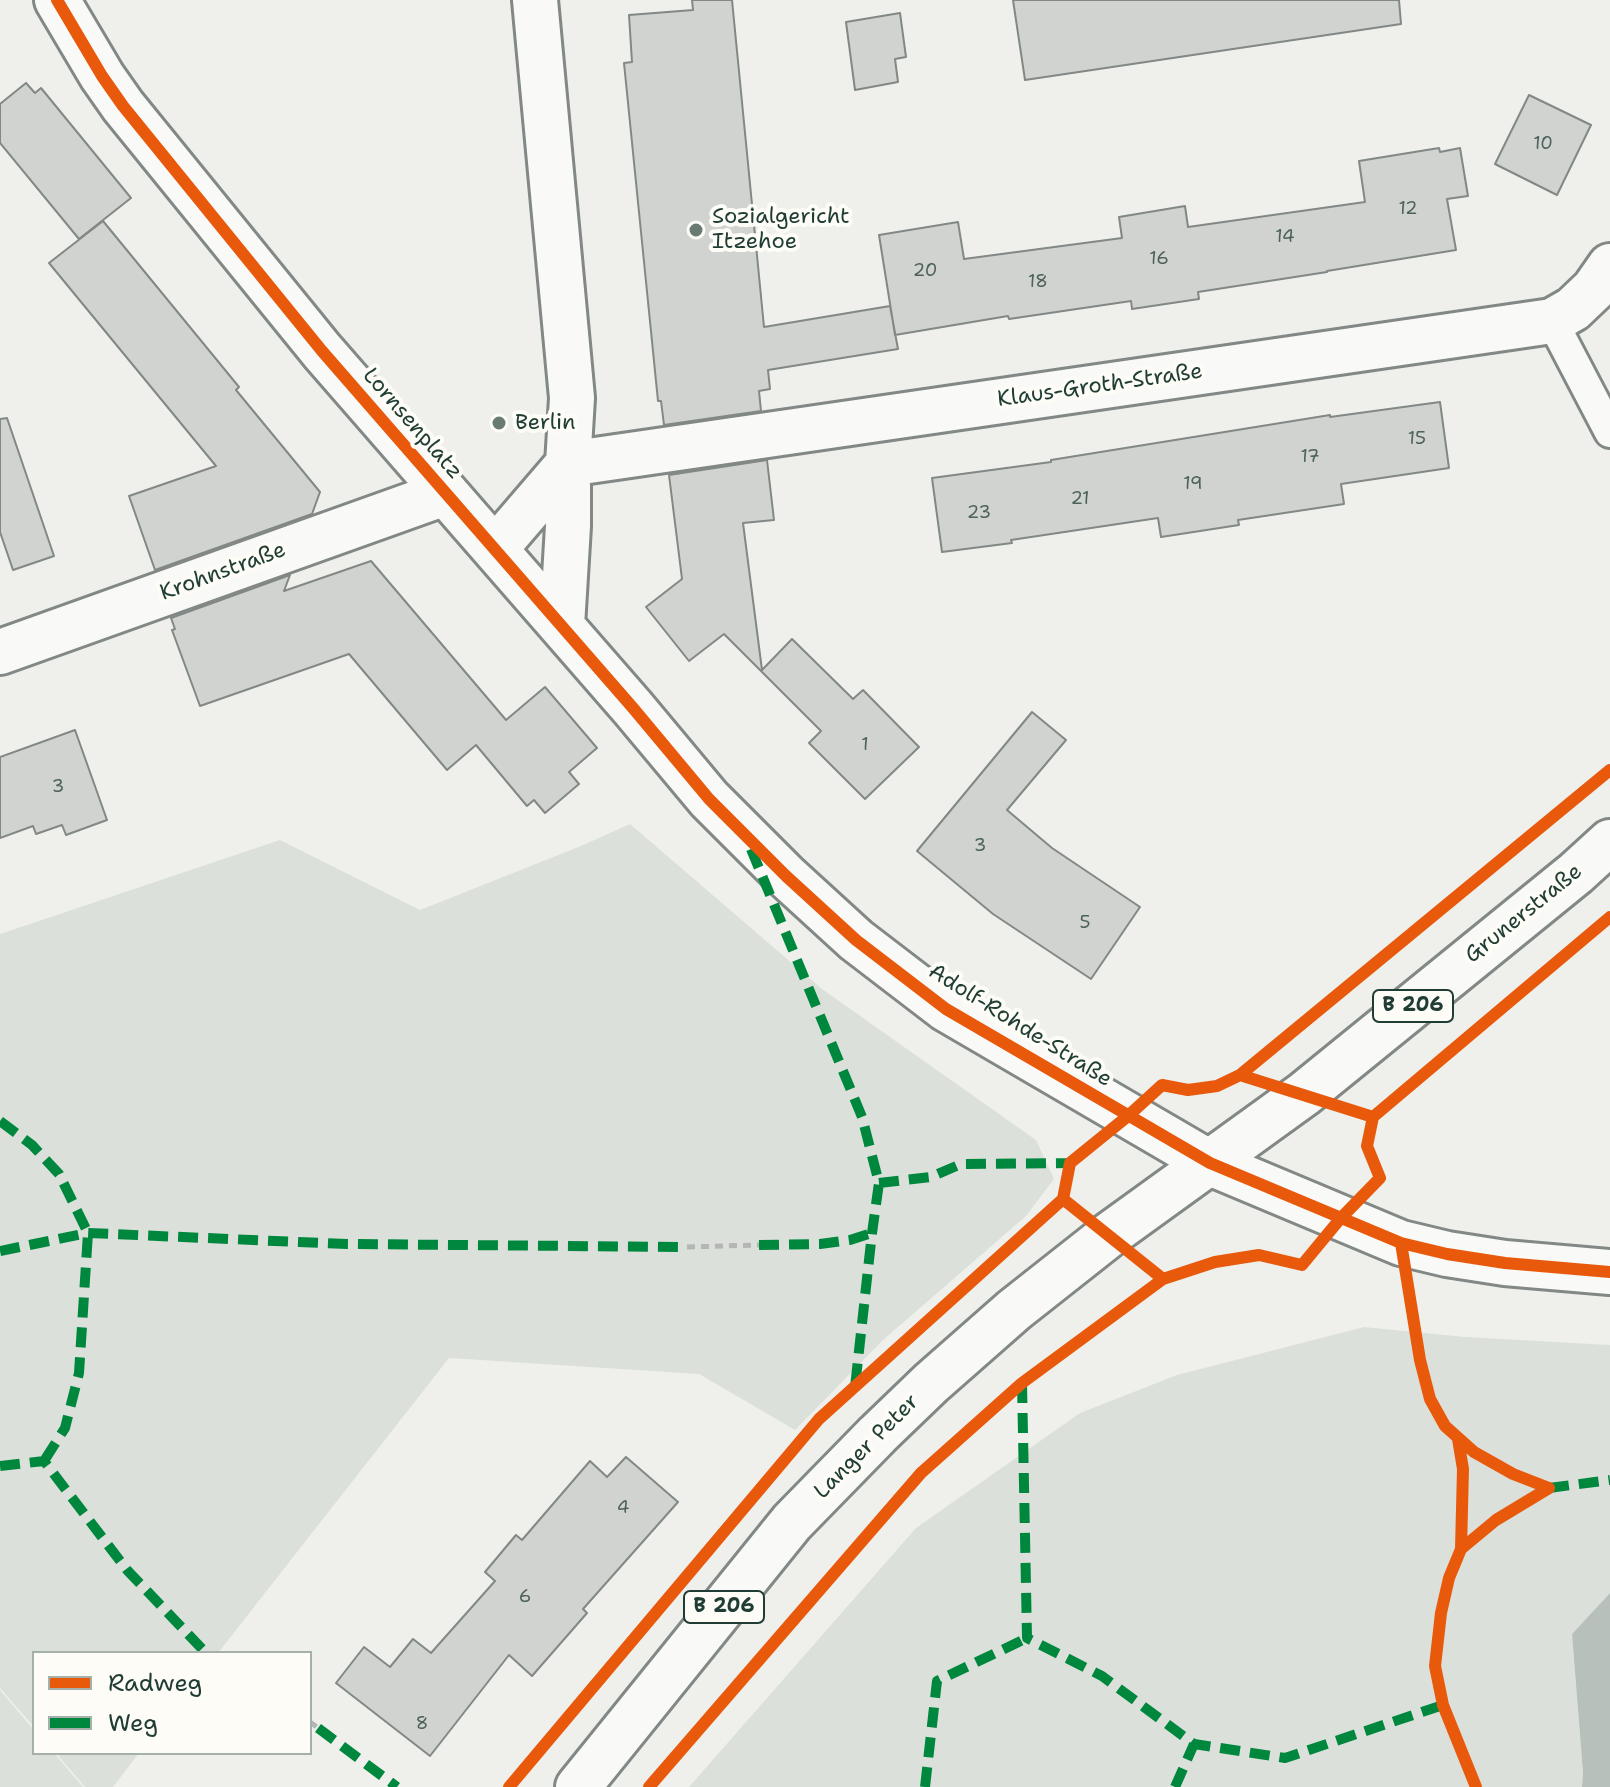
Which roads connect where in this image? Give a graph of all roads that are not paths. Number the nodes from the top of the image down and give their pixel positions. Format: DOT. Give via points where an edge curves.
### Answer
graph roads {
  1 [pos="57,0"];
  2 [pos="535,5"];
  3 [pos="1610,266"];
  4 [pos="1552,321"];
  5 [pos="1610,432"];
  6 [pos="568,464"];
  7 [pos="445,493"];
  8 [pos="495,549"];
  9 [pos="562,626"];
  10 [pos="0,652"];
  11 [pos="633,708"];
  12 [pos="1610,842"];
  13 [pos="1210,1163"];
  14 [pos="1610,1272"];
  15 [pos="578,1787"];
  1 -- 7 [label="street, Lornsenplatz" via="102,76 167,160"];
  2 -- 6 [label="street" via="572,398"];
  3 -- 4 [label="street, Klaus-Groth-Straße" via="1573,309"];
  4 -- 5 [label="lane"];
  4 -- 6 [label="street, Klaus-Groth-Straße"];
  6 -- 8 [label="street"];
  6 -- 9 [label="street"];
  7 -- 8 [label="street, Lornsenplatz"];
  7 -- 10 [label="street, Krohnstraße"];
  8 -- 9 [label="street, Lornsenplatz"];
  9 -- 11 [label="street, Lornsenplatz"];
  11 -- 13 [label="street, Adolf-Rohde-Straße" via="746,838 865,947 946,1009"];
  12 -- 13 [label="street, Grunerstraße / B 206" via="1304,1094"];
  13 -- 14 [label="street, Adolf-Rohde-Straße" via="1401,1243 1505,1263"];
  13 -- 15 [label="street, Langer Peter / B 206" via="1014,1310 878,1434 792,1522"];
}
